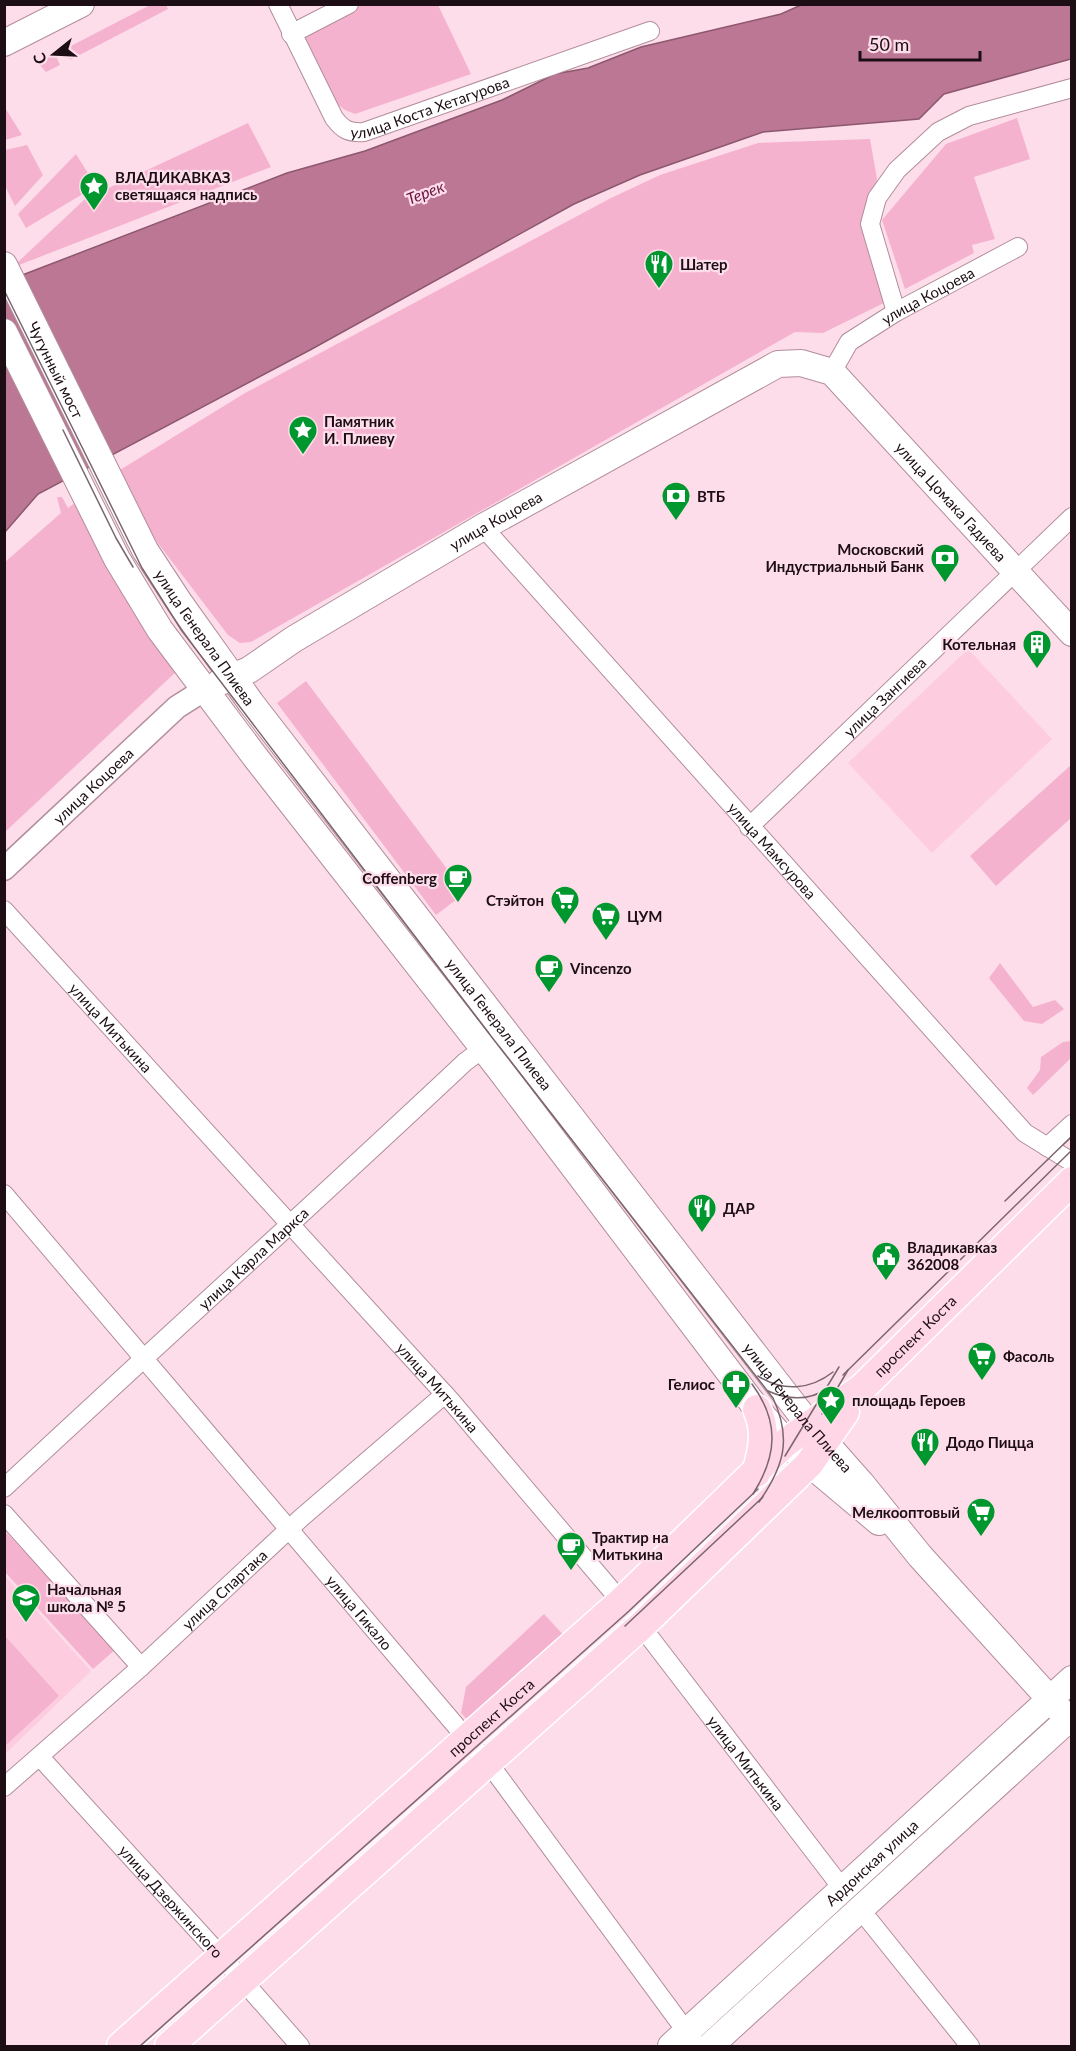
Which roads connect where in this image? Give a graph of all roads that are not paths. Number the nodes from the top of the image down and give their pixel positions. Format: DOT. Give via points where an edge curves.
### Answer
graph roads {
  1 [pos="81,4"];
  2 [pos="278,4"];
  3 [pos="349,4"];
  4 [pos="650,31"];
  5 [pos="291,34"];
  6 [pos="4,44"];
  7 [pos="1071,88"];
  8 [pos="1018,247"];
  9 [pos="4,266"];
  10 [pos="896,312"];
  11 [pos="4,332"];
  12 [pos="832,372"];
  13 [pos="108,472"];
  14 [pos="82,488"];
  15 [pos="1071,517"];
  16 [pos="483,527"];
  17 [pos="1015,569"];
  18 [pos="1071,633"];
  19 [pos="233,676"];
  20 [pos="204,690"];
  21 [pos="749,827"];
  22 [pos="4,869"];
  23 [pos="4,910"];
  24 [pos="505,1033"];
  25 [pos="483,1048"];
  26 [pos="1071,1124"];
  27 [pos="1047,1147"];
  28 [pos="1071,1162"];
  29 [pos="1071,1180"];
  30 [pos="4,1194"];
  31 [pos="292,1225"];
  32 [pos="144,1359"];
  33 [pos="445,1394"];
  34 [pos="757,1409"];
  35 [pos="817,1433"];
  36 [pos="785,1443"];
  37 [pos="808,1464"];
  38 [pos="756,1473"];
  39 [pos="4,1488"];
  40 [pos="4,1514"];
  41 [pos="290,1529"];
  42 [pos="920,1556"];
  43 [pos="621,1602"];
  44 [pos="641,1626"];
  45 [pos="141,1667"];
  46 [pos="1071,1679"];
  47 [pos="1049,1699"];
  48 [pos="1070,1719"];
  49 [pos="468,1741"];
  50 [pos="40,1757"];
  51 [pos="489,1765"];
  52 [pos="4,1787"];
  53 [pos="842,1888"];
  54 [pos="860,1910"];
  55 [pos="222,1957"];
  56 [pos="243,1981"];
  57 [pos="685,2042"];
  58 [pos="121,2046"];
  59 [pos="169,2046"];
  60 [pos="300,2046"];
  61 [pos="710,2046"];
  62 [pos="970,2046"];
  1 -- 6 [label="main road"];
  2 -- 5 [label="street, улица Коста Хетагурова"];
  3 -- 5 [label="street"];
  4 -- 5 [label="street, улица Коста Хетагурова" via="364,132 342,129"];
  7 -- 10 [label="street" via="969,116 938,132 897,170 876,198 870,224"];
  8 -- 10 [label="street, улица Коцоева"];
  9 -- 13 [label="main road, Чугунный мост"];
  10 -- 12 [label="street, улица Коцоева" via="849,342"];
  11 -- 14 [label="main road, Чугунный мост"];
  12 -- 16 [label="main road, улица Коцоева" via="801,363 778,364"];
  12 -- 17 [label="main road, улица Цомака Гадиева"];
  13 -- 19 [label="main road, улица Генерала Плиева" via="145,550"];
  14 -- 20 [label="main road, улица Генерала Плиева" via="139,596"];
  15 -- 17 [label="street, улица Зангиева"];
  16 -- 19 [label="main road, улица Коцоева" via="249,670"];
  16 -- 21 [label="street, улица Мамсурова"];
  17 -- 18 [label="main road, улица Цомака Гадиева"];
  17 -- 21 [label="street, улица Зангиева"];
  19 -- 20 [label="main road, улица Коцоева"];
  19 -- 24 [label="main road, улица Генерала Плиева"];
  20 -- 22 [label="street, улица Коцоева" via="177,707"];
  20 -- 25 [label="main road, улица Генерала Плиева"];
  21 -- 27 [label="street, улица Мамсурова" via="1025,1133"];
  23 -- 31 [label="street, улица Митькина"];
  24 -- 25 [label="street, улица Карла Маркса"];
  24 -- 35 [label="main road, улица Генерала Плиева"];
  25 -- 31 [label="street, улица Карла Маркса"];
  25 -- 34 [label="main road, улица Генерала Плиева"];
  26 -- 27 [label="street"];
  27 -- 28 [label="street, улица Мамсурова"];
  29 -- 35 [label="main road, проспект Коста"];
  30 -- 32 [label="street, улица Гикало"];
  31 -- 32 [label="street, улица Карла Маркса"];
  31 -- 33 [label="street, улица Митькина"];
  32 -- 39 [label="street, улица Карла Маркса"];
  32 -- 41 [label="street, улица Гикало"];
  33 -- 41 [label="street, улица Спартака"];
  33 -- 43 [label="street, улица Митькина"];
  34 -- 36 [label="main road, улица Генерала Плиева"];
  34 -- 38 [label="main road" via="764,1436"];
  35 -- 36 [label="main road, проспект Коста"];
  35 -- 37 [label="main road, проспект Коста"];
  35 -- 42 [label="main road, улица Генерала Плиева"];
  36 -- 37 [label="main road, улица Генерала Плиева"];
  36 -- 38 [label="main road, проспект Коста"];
  37 -- 42 [label="main road, улица Генерала Плиева"];
  37 -- 44 [label="main road, проспект Коста"];
  38 -- 43 [label="main road, проспект Коста"];
  40 -- 45 [label="street"];
  41 -- 45 [label="street, улица Спартака"];
  41 -- 49 [label="street, улица Гикало"];
  42 -- 47 [label="main road, улица Генерала Плиева"];
  43 -- 44 [label="street, улица Митькина"];
  43 -- 49 [label="main road, проспект Коста"];
  44 -- 51 [label="main road, проспект Коста"];
  44 -- 53 [label="street, улица Митькина"];
  45 -- 50 [label="street, улица Спартака"];
  46 -- 47 [label="main road, Ардонская улица"];
  47 -- 48 [label="main road, улица Генерала Плиева"];
  47 -- 53 [label="main road, Ардонская улица"];
  48 -- 54 [label="main road, Ардонская улица"];
  49 -- 51 [label="street, улица Гикало"];
  49 -- 55 [label="main road, проспект Коста"];
  50 -- 52 [label="street, улица Спартака"];
  50 -- 55 [label="street, улица Дзержинского"];
  51 -- 56 [label="main road, проспект Коста"];
  51 -- 57 [label="street, улица Гикало"];
  53 -- 57 [label="main road, Ардонская улица"];
  54 -- 61 [label="main road, Ардонская улица"];
  54 -- 62 [label="street"];
  55 -- 56 [label="street, улица Дзержинского"];
  55 -- 58 [label="main road, проспект Коста"];
  56 -- 59 [label="main road, проспект Коста"];
  56 -- 60 [label="street, улица Дзержинского"];
}
